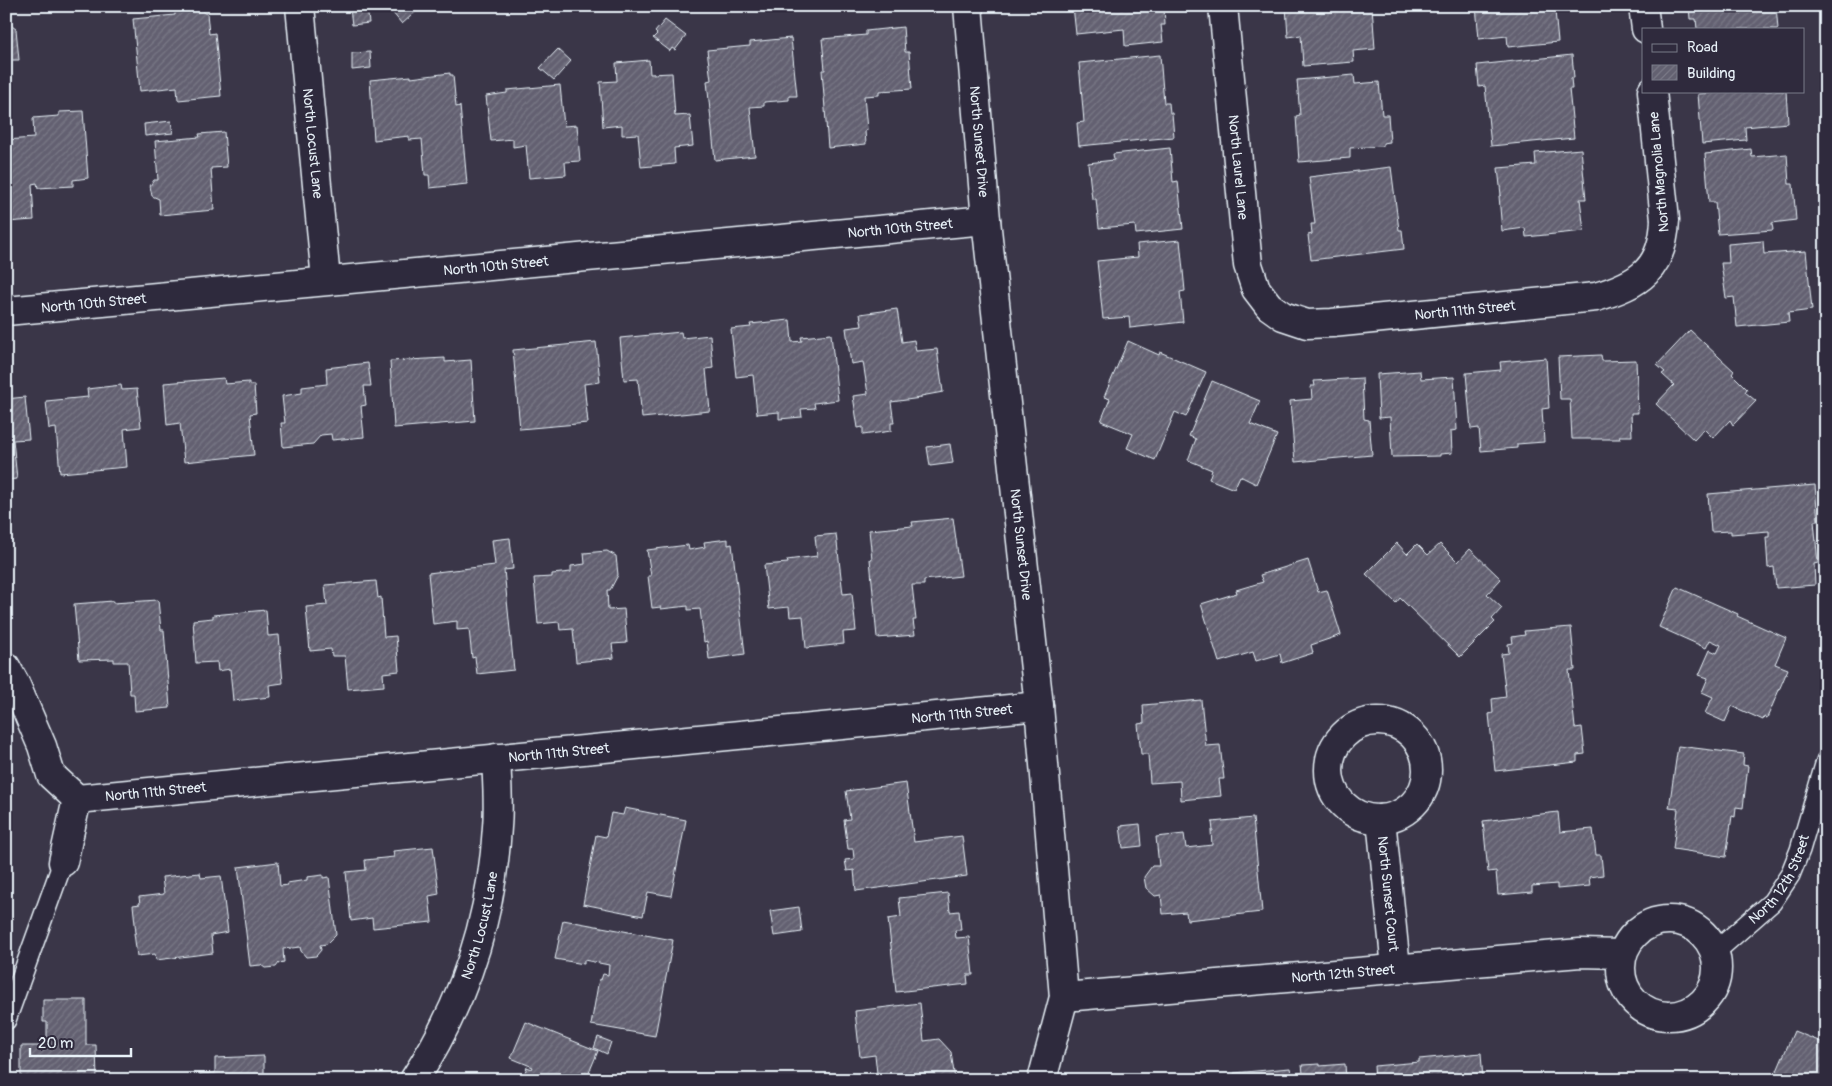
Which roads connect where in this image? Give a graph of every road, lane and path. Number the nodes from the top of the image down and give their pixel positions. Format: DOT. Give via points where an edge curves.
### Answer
graph roads {
  1 [pos="300,6"];
  2 [pos="968,6"];
  3 [pos="1223,6"];
  4 [pos="1644,6"];
  5 [pos="1646,28"];
  6 [pos="1652,92"];
  7 [pos="986,220"];
  8 [pos="1643,276"];
  9 [pos="326,280"];
  10 [pos="6,311"];
  11 [pos="1283,316"];
  12 [pos="6,668"];
  13 [pos="1039,706"];
  14 [pos="496,758"];
  15 [pos="1826,761"];
  16 [pos="78,799"];
  17 [pos="1381,819"];
  18 [pos="63,862"];
  19 [pos="1715,952"];
  20 [pos="1622,954"];
  21 [pos="1396,968"];
  22 [pos="1064,997"];
  23 [pos="6,1020"];
  24 [pos="414,1080"];
  25 [pos="1042,1080"];
  1 -- 9 [label="street, North Locust Lane"];
  2 -- 7 [label="street, North Sunset Drive"];
  3 -- 11 [label="street, North Laurel Lane" via="1248,265 1256,289 1269,306"];
  4 -- 5 [label="street"];
  6 -- 8 [label="street, North Magnolia Lane" via="1665,238 1657,259"];
  7 -- 9 [label="street, North 10th Street"];
  7 -- 13 [label="street, North Sunset Drive"];
  8 -- 11 [label="street, North 11th Street" via="1621,290 1596,298 1332,323 1308,324"];
  9 -- 10 [label="street, North 10th Street"];
  12 -- 16 [label="street" via="38,737 51,775"];
  13 -- 14 [label="street, North 11th Street"];
  13 -- 22 [label="street, North Sunset Drive"];
  14 -- 16 [label="street, North 11th Street"];
  14 -- 24 [label="street, North Locust Lane" via="498,826 490,890 479,941 448,1022"];
  15 -- 19 [label="lane, North 12th Street" via="1790,875 1772,902"];
  16 -- 18 [label="street"];
  17 -- 21 [label="street, North Sunset Court"];
  18 -- 23 [label="lane"];
  19 -- 20 [label="street" via="1708,938 1696,928 1668,919 1652,922 1640,930"];
  19 -- 20 [label="street" via="1718,966 1716,981 1709,996 1686,1014 1670,1016 1655,1015 1630,998 1623,984"];
  20 -- 21 [label="street, North 12th Street" via="1580,953"];
  21 -- 22 [label="street, North 12th Street"];
  22 -- 25 [label="street, North Sunset Drive"];
}
